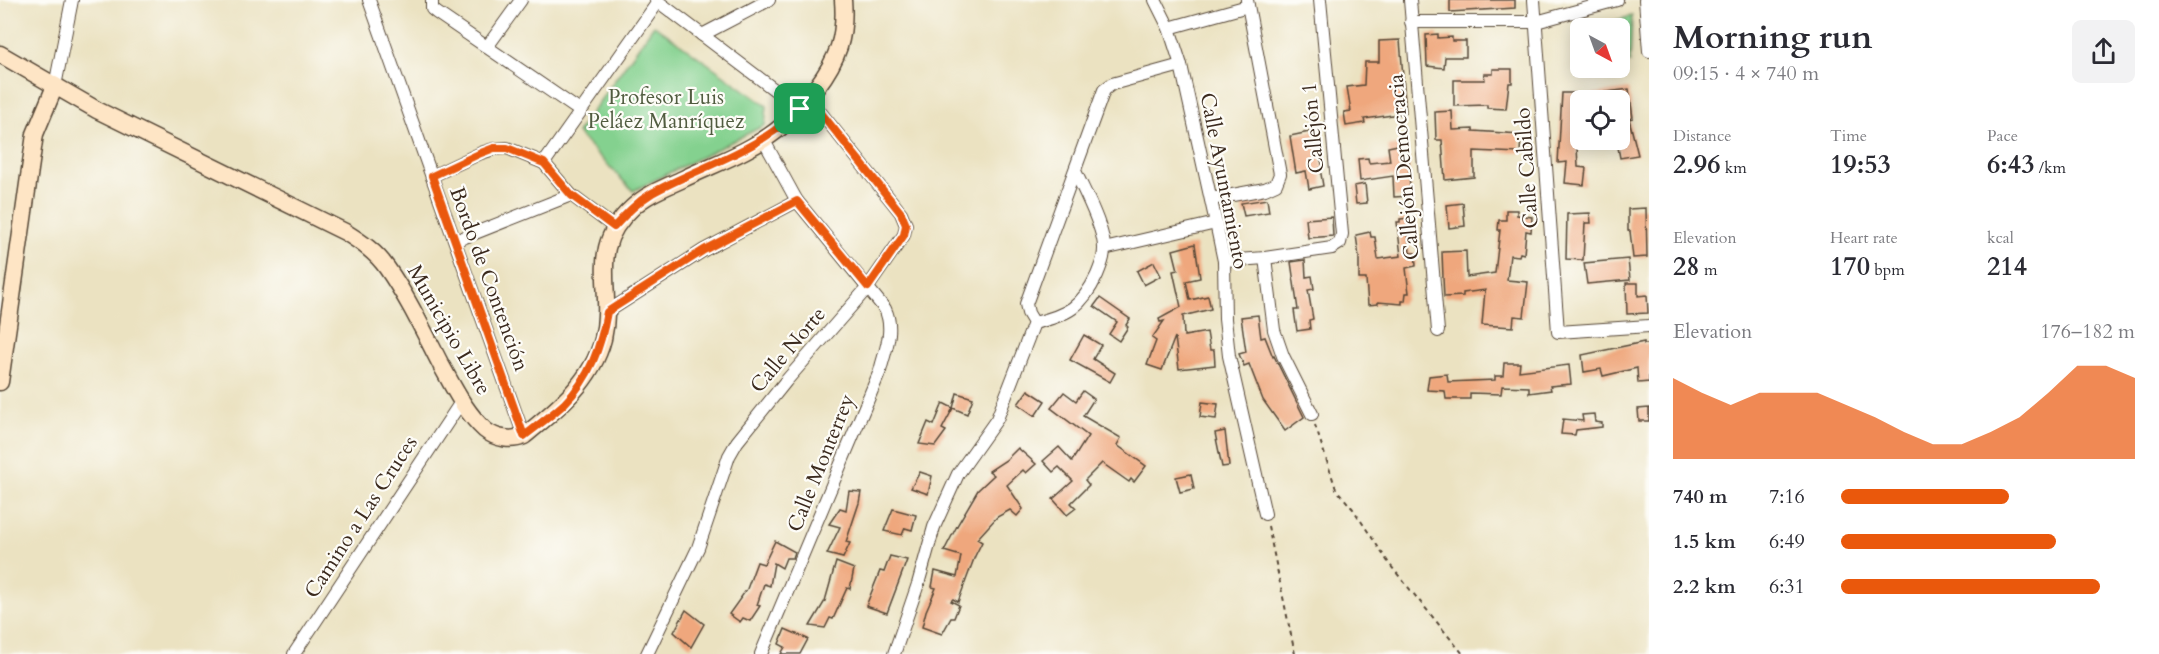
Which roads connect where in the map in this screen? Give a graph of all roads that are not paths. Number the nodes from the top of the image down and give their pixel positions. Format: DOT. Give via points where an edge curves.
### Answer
graph roads {
  1 [pos="72,0"];
  2 [pos="369,0"];
  3 [pos="521,0"];
  4 [pos="769,0"];
  5 [pos="843,0"];
  6 [pos="1155,0"];
  7 [pos="1320,0"];
  8 [pos="1410,0"];
  9 [pos="1534,0"];
  10 [pos="1617,0"];
  11 [pos="1645,0"];
  12 [pos="431,1"];
  13 [pos="657,1"];
  14 [pos="1247,3"];
  15 [pos="1411,22"];
  16 [pos="1536,22"];
  17 [pos="1169,28"];
  18 [pos="702,35"];
  19 [pos="487,46"];
  20 [pos="1649,51"];
  21 [pos="0,54"];
  22 [pos="1181,65"];
  23 [pos="55,86"];
  24 [pos="805,103"];
  25 [pos="580,111"];
  26 [pos="763,139"];
  27 [pos="544,163"];
  28 [pos="1075,171"];
  29 [pos="432,176"];
  30 [pos="571,195"];
  31 [pos="1211,199"];
  32 [pos="797,201"];
  33 [pos="1216,223"];
  34 [pos="614,227"];
  35 [pos="455,241"];
  36 [pos="1104,249"];
  37 [pos="1265,258"];
  38 [pos="1224,261"];
  39 [pos="868,287"];
  40 [pos="607,312"];
  41 [pos="1034,323"];
  42 [pos="1649,326"];
  43 [pos="1438,331"];
  44 [pos="1,373"];
  45 [pos="461,402"];
  46 [pos="1312,414"];
  47 [pos="524,436"];
  48 [pos="1265,514"];
  49 [pos="294,654"];
  50 [pos="647,654"];
  51 [pos="761,654"];
  52 [pos="894,654"];
  1 -- 23 [label="street"];
  2 -- 29 [label="street, Bordo de Contención"];
  3 -- 19 [label="street"];
  4 -- 18 [label="street"];
  5 -- 24 [label="street" via="843,33 837,55"];
  6 -- 17 [label="street, Calle Ayuntamiento"];
  7 -- 37 [label="street, Callejón 1" via="1342,234 1340,243 1332,248"];
  8 -- 15 [label="street, Callejón Democracia"];
  9 -- 16 [label="street, Calle Cabildo"];
  10 -- 16 [label="street"];
  11 -- 20 [label="street"];
  12 -- 19 [label="street" via="432,9"];
  13 -- 18 [label="street"];
  13 -- 25 [label="street"];
  14 -- 17 [label="street"];
  14 -- 31 [label="street" via="1280,174 1276,184 1265,189"];
  15 -- 16 [label="street"];
  15 -- 43 [label="street, Callejón Democracia"];
  16 -- 42 [label="street, Calle Cabildo" via="1558,332"];
  17 -- 22 [label="street, Calle Ayuntamiento"];
  18 -- 24 [label="street"];
  19 -- 25 [label="street"];
  21 -- 23 [label="street, Municipio Libre"];
  22 -- 28 [label="street" via="1112,84 1104,90"];
  22 -- 31 [label="street, Calle Ayuntamiento"];
  23 -- 44 [label="street" via="35,135"];
  23 -- 45 [label="street, Municipio Libre" via="368,247 401,289"];
  24 -- 26 [label="street"];
  24 -- 39 [label="street, Calle Norte" via="901,213 906,225 904,235"];
  25 -- 27 [label="street"];
  26 -- 32 [label="street, Calle Monterrey"];
  26 -- 34 [label="street" via="651,194"];
  27 -- 29 [label="street" via="507,148 494,148"];
  27 -- 30 [label="street"];
  28 -- 36 [label="street" via="1100,228"];
  28 -- 41 [label="street" via="1026,304"];
  29 -- 35 [label="street, Bordo de Contención"];
  30 -- 34 [label="street"];
  30 -- 35 [label="street"];
  31 -- 33 [label="street, Calle Ayuntamiento"];
  32 -- 39 [label="street, Calle Monterrey"];
  32 -- 40 [label="street" via="704,250"];
  33 -- 36 [label="street"];
  33 -- 38 [label="street, Calle Ayuntamiento"];
  34 -- 40 [label="street" via="604,261"];
  35 -- 47 [label="street, Bordo de Contención"];
  36 -- 41 [label="street" via="1104,260 1082,300 1058,317"];
  37 -- 38 [label="street"];
  37 -- 46 [label="street" via="1274,330"];
  38 -- 48 [label="street, Calle Ayuntamiento" via="1229,356"];
  39 -- 50 [label="street, Calle Norte" via="737,442 698,548"];
  39 -- 51 [label="street, Calle Monterrey" via="890,320 880,371"];
  40 -- 47 [label="street" via="595,359 581,381 565,403"];
  41 -- 52 [label="street" via="997,419 958,474 934,526"];
  45 -- 47 [label="street, Municipio Libre" via="486,431 502,438"];
  45 -- 49 [label="street, Camino a Las Cruces"];
}
